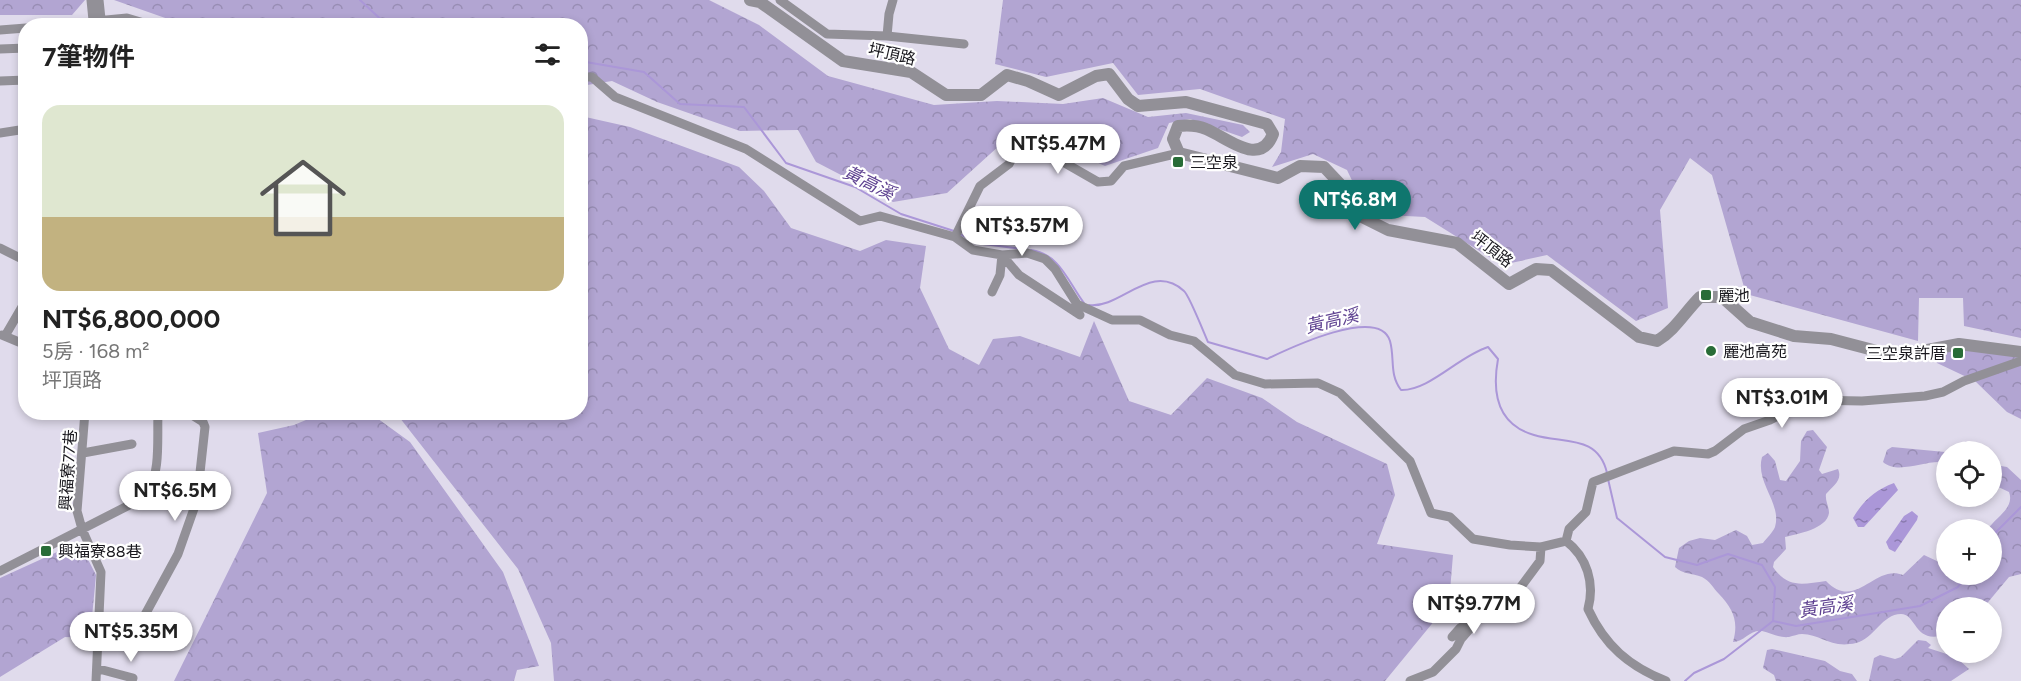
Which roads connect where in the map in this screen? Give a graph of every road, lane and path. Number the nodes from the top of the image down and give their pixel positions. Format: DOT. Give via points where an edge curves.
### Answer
graph roads {
  1 [pos="91,0"];
  2 [pos="99,0"];
  3 [pos="750,0"];
  4 [pos="780,0"];
  5 [pos="893,0"];
  6 [pos="96,18"];
  7 [pos="97,18"];
  8 [pos="18,29"];
  9 [pos="0,30"];
  10 [pos="887,36"];
  11 [pos="964,44"];
  12 [pos="18,48"];
  13 [pos="0,49"];
  14 [pos="588,77"];
  15 [pos="18,80"];
  16 [pos="0,81"];
  17 [pos="18,130"];
  18 [pos="0,133"];
  19 [pos="1179,153"];
  20 [pos="956,237"];
  21 [pos="0,248"];
  22 [pos="1002,255"];
  23 [pos="18,257"];
  24 [pos="992,292"];
  25 [pos="18,312"];
  26 [pos="1080,315"];
  27 [pos="3,335"];
  28 [pos="18,342"];
  29 [pos="2021,352"];
  30 [pos="2021,361"];
  31 [pos="85,420"];
  32 [pos="158,420"];
  33 [pos="199,420"];
  34 [pos="132,444"];
  35 [pos="83,453"];
  36 [pos="82,529"];
  37 [pos="1566,541"];
  38 [pos="1541,547"];
  39 [pos="0,571"];
  40 [pos="1482,615"];
  41 [pos="140,624"];
  42 [pos="1452,637"];
  43 [pos="99,669"];
  44 [pos="96,681"];
  45 [pos="132,681"];
  46 [pos="1410,681"];
  47 [pos="1666,681"];
  1 -- 6 [label="street"];
  2 -- 7 [label="street"];
  3 -- 19 [label="street, 坪頂路" via="760,2 843,61 911,72 946,95 981,95 1007,75 1059,95 1096,76 1109,74 1138,106 1186,102 1267,124 1273,134 1261,150 1247,150 1205,128 1179,126 1173,139"];
  4 -- 10 [label="street" via="827,34"];
  5 -- 10 [label="street"];
  8 -- 9 [label="street"];
  10 -- 11 [label="street"];
  12 -- 13 [label="street"];
  14 -- 20 [label="street" via="615,98 746,149 860,221 879,216"];
  15 -- 16 [label="street"];
  17 -- 18 [label="street"];
  19 -- 20 [label="street" via="1124,166 1111,181 1098,182 1037,147 1016,151 1009,164 980,186"];
  19 -- 29 [label="street, 坪頂路" via="1278,178 1300,166 1324,166 1341,185 1350,211 1388,230 1457,243 1509,284 1536,269 1551,270 1640,337 1657,340 1672,332 1700,297 1722,297 1750,322 1794,336 1831,339 1896,356 1959,344"];
  20 -- 22 [label="street" via="973,250"];
  21 -- 23 [label="street"];
  22 -- 24 [label="street" via="1000,275"];
  22 -- 26 [label="street" via="1019,275"];
  22 -- 38 [label="street" via="1028,253 1045,259 1077,304 1112,320 1140,320 1170,335 1194,341 1235,375 1265,384 1318,383 1340,393 1410,461 1431,513 1450,517 1473,539"];
  25 -- 27 [label="street"];
  27 -- 28 [label="street"];
  30 -- 37 [label="street" via="1924,396 1809,400 1744,429 1708,454 1674,451 1636,464 1593,482 1586,512 1569,529"];
  31 -- 35 [label="street, 興福寮77巷"];
  32 -- 36 [label="street" via="157,467 147,496"];
  33 -- 41 [label="street" via="205,428 197,500 177,554"];
  34 -- 35 [label="street"];
  35 -- 36 [label="street, 興福寮77巷" via="77,511"];
  36 -- 39 [label="street"];
  36 -- 43 [label="street" via="101,572"];
  37 -- 38 [label="street"];
  37 -- 47 [label="street" via="1583,558 1591,597 1588,609 1597,628 1640,671"];
  38 -- 40 [label="street" via="1540,561 1520,588 1494,601"];
  40 -- 42 [label="street"];
  40 -- 46 [label="street" via="1444,662 1433,672"];
  43 -- 44 [label="street"];
  43 -- 45 [label="street" via="133,678"];
}
